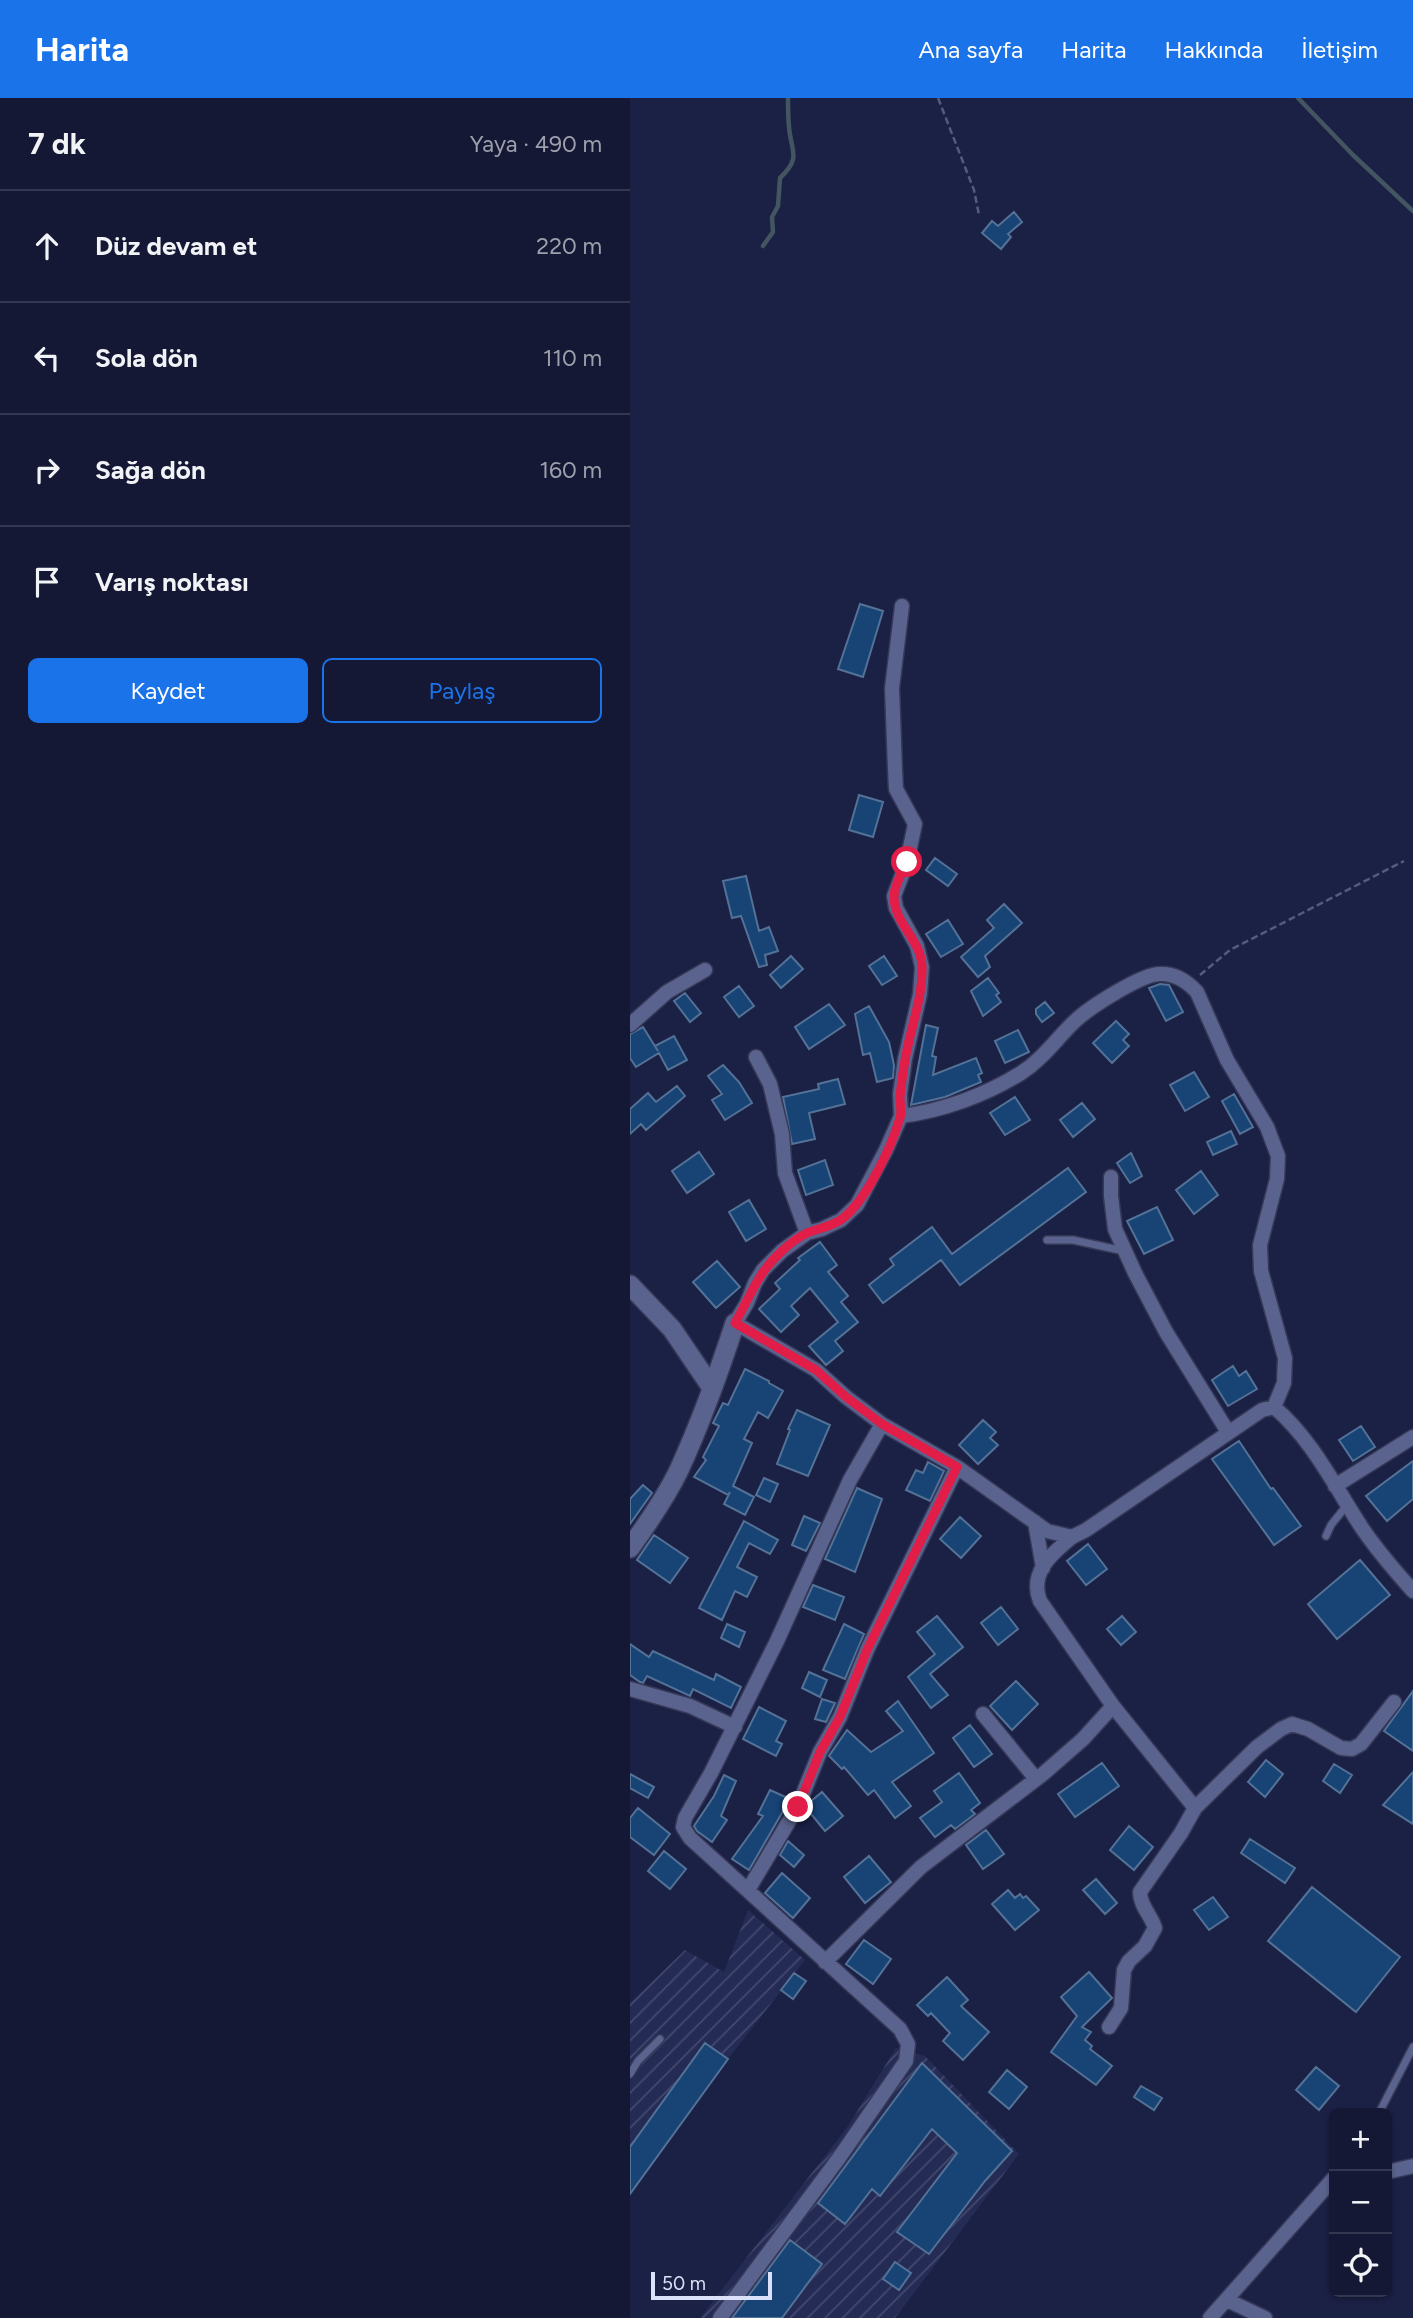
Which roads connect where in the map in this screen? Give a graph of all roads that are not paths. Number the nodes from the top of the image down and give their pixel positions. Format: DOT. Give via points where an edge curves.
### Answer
graph roads {
  1 [pos="902,606"];
  2 [pos="705,970"];
  3 [pos="630,1025"];
  4 [pos="756,1057"];
  5 [pos="901,1116"];
  6 [pos="1111,1177"];
  7 [pos="807,1233"];
  8 [pos="1046,1240"];
  9 [pos="1125,1251"];
  10 [pos="630,1285"];
  11 [pos="735,1323"];
  12 [pos="712,1388"];
  13 [pos="1274,1407"];
  14 [pos="882,1424"];
  15 [pos="1228,1432"];
  16 [pos="1413,1437"];
  17 [pos="957,1467"];
  18 [pos="1335,1486"];
  19 [pos="1347,1504"];
  20 [pos="1035,1522"];
  21 [pos="1326,1536"];
  22 [pos="1072,1537"];
  23 [pos="630,1548"];
  24 [pos="1042,1568"];
  25 [pos="1413,1591"];
  26 [pos="630,1689"];
  27 [pos="1394,1702"];
  28 [pos="1113,1706"];
  29 [pos="983,1714"];
  30 [pos="735,1727"];
  31 [pos="1036,1779"];
  32 [pos="1195,1808"];
  33 [pos="748,1890"];
  34 [pos="825,1962"];
  35 [pos="1109,2028"];
  36 [pos="660,2039"];
  37 [pos="1413,2048"];
  38 [pos="630,2074"];
  39 [pos="1382,2108"];
  40 [pos="1413,2166"];
  41 [pos="1391,2171"];
  42 [pos="1329,2184"];
  43 [pos="1227,2300"];
  44 [pos="720,2318"];
  45 [pos="1210,2318"];
  46 [pos="1265,2318"];
  1 -- 5 [label="street" via="892,688 896,789 915,824 894,896 922,967 900,1094"];
  2 -- 3 [label="street" via="667,992"];
  4 -- 7 [label="street" via="770,1084 782,1134 785,1173"];
  5 -- 7 [label="street" via="857,1205 841,1220"];
  5 -- 13 [label="street" via="957,1103 1022,1072 1076,1020 1135,982 1158,974 1189,984 1267,1127 1278,1156 1277,1179 1260,1245 1261,1271 1285,1358 1284,1383"];
  6 -- 9 [label="street" via="1115,1229"];
  7 -- 11 [label="street" via="763,1270"];
  8 -- 9 [label="lane" via="1073,1240"];
  9 -- 15 [label="street" via="1166,1332"];
  10 -- 12 [label="street" via="672,1329"];
  11 -- 12 [label="street"];
  11 -- 14 [label="street" via="816,1370"];
  12 -- 23 [label="street" via="678,1471"];
  13 -- 15 [label="street"];
  13 -- 18 [label="street" via="1295,1428"];
  14 -- 17 [label="street"];
  14 -- 30 [label="street" via="850,1480"];
  15 -- 22 [label="street"];
  16 -- 18 [label="street"];
  17 -- 20 [label="street"];
  17 -- 33 [label="street" via="798,1807"];
  18 -- 19 [label="street"];
  19 -- 21 [label="lane"];
  19 -- 25 [label="street"];
  20 -- 22 [label="street" via="1046,1531"];
  20 -- 24 [label="street"];
  22 -- 24 [label="street"];
  24 -- 28 [label="street" via="1036,1590 1040,1601"];
  26 -- 30 [label="street" via="690,1706"];
  27 -- 32 [label="street" via="1352,1749 1292,1724 1281,1729"];
  28 -- 31 [label="street"];
  28 -- 32 [label="street"];
  29 -- 31 [label="street"];
  30 -- 33 [label="street" via="683,1827"];
  31 -- 34 [label="street" via="921,1867"];
  32 -- 35 [label="street" via="1140,1892 1155,1928 1124,1970 1121,2008"];
  33 -- 34 [label="street"];
  34 -- 44 [label="street" via="900,2029 908,2044 906,2061"];
  36 -- 38 [label="lane"];
  37 -- 39 [label="lane"];
  40 -- 41 [label="street"];
  42 -- 43 [label="street"];
  43 -- 45 [label="street"];
  43 -- 46 [label="street"];
}
